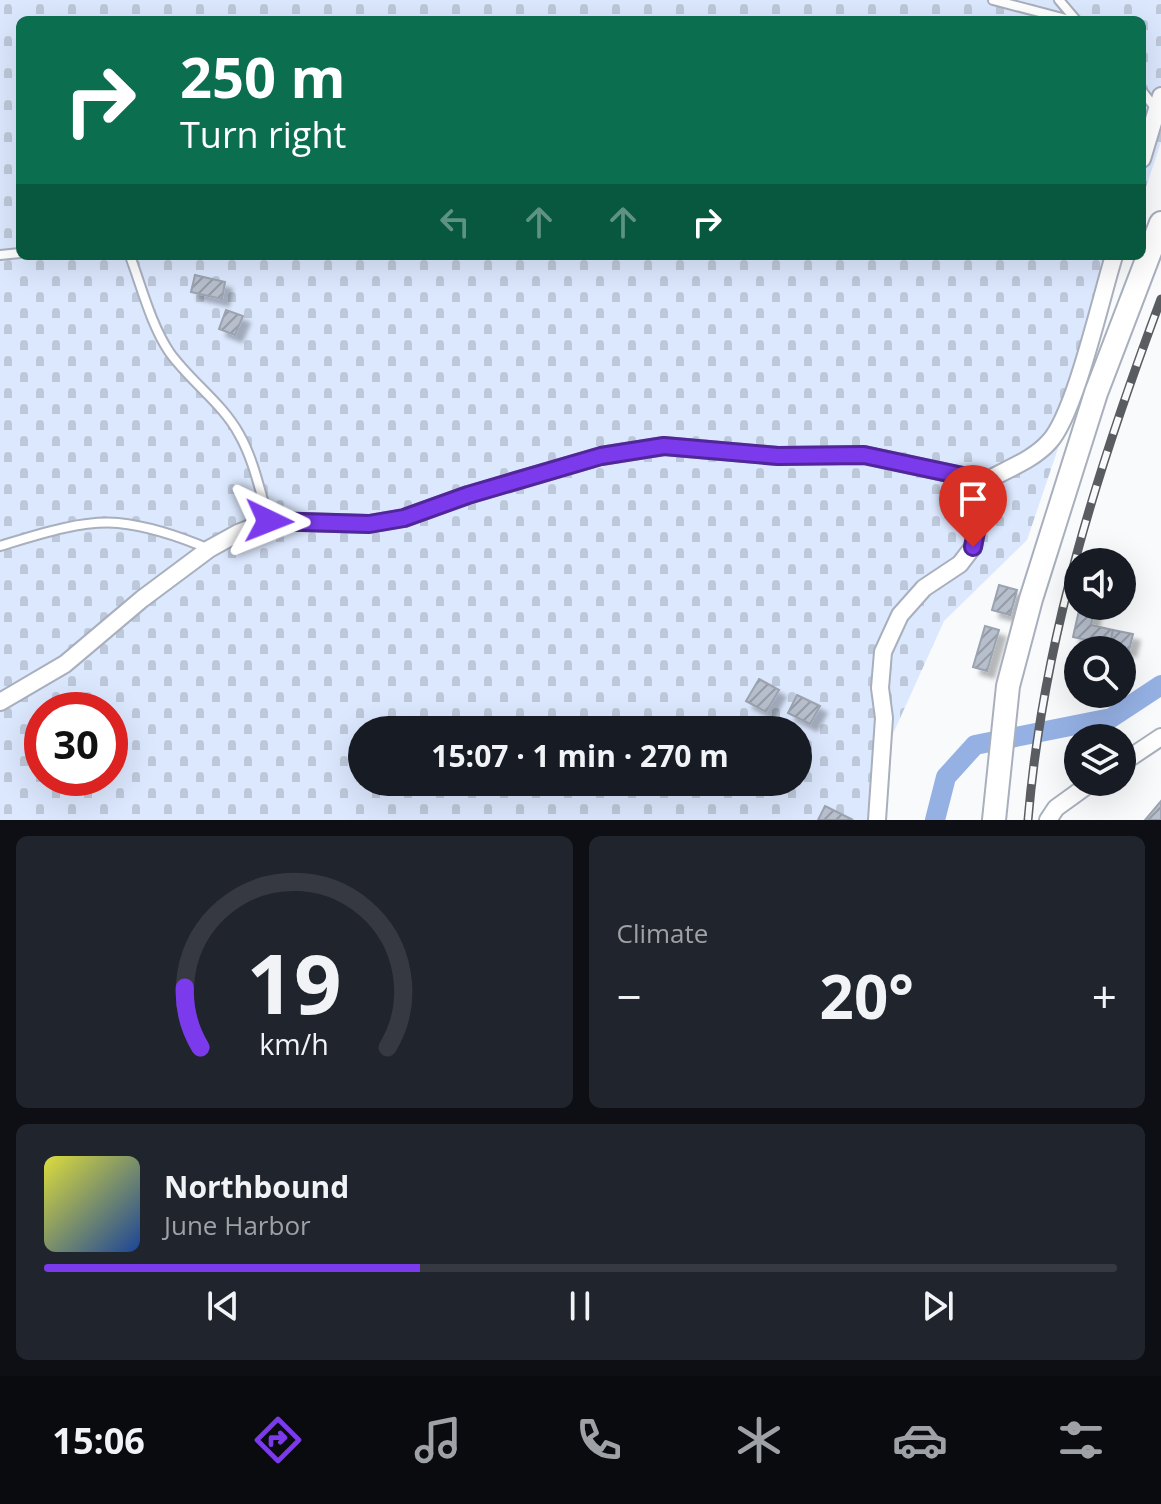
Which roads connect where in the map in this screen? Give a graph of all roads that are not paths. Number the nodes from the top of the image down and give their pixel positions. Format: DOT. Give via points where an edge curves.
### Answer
graph roads {
  1 [pos="993,0"];
  2 [pos="1057,16"];
  3 [pos="1159,103"];
  4 [pos="1146,146"];
  5 [pos="1161,223"];
  6 [pos="131,260"];
  7 [pos="1113,260"];
  8 [pos="986,481"];
  9 [pos="269,521"];
  10 [pos="0,546"];
  11 [pos="209,549"];
  12 [pos="0,702"];
  13 [pos="1161,737"];
  14 [pos="1136,754"];
  15 [pos="1073,796"];
  16 [pos="995,814"];
  17 [pos="877,820"];
  18 [pos="1048,820"];
  1 -- 2 [label="lane"];
  3 -- 4 [label="street"];
  5 -- 16 [label="street" via="1096,393 1031,599 1008,686"];
  6 -- 9 [label="lane" via="170,353 239,434"];
  7 -- 8 [label="street" via="1060,426 1040,451"];
  8 -- 9 [label="street" via="864,455 778,456 664,446 601,456 404,518 369,524"];
  8 -- 17 [label="street" via="968,556 924,588 900,615 883,652"];
  9 -- 11 [label="street"];
  10 -- 11 [label="lane" via="87,524 118,523 182,537"];
  11 -- 12 [label="street" via="65,664"];
  13 -- 14 [label="street"];
  15 -- 18 [label="street"];
}
